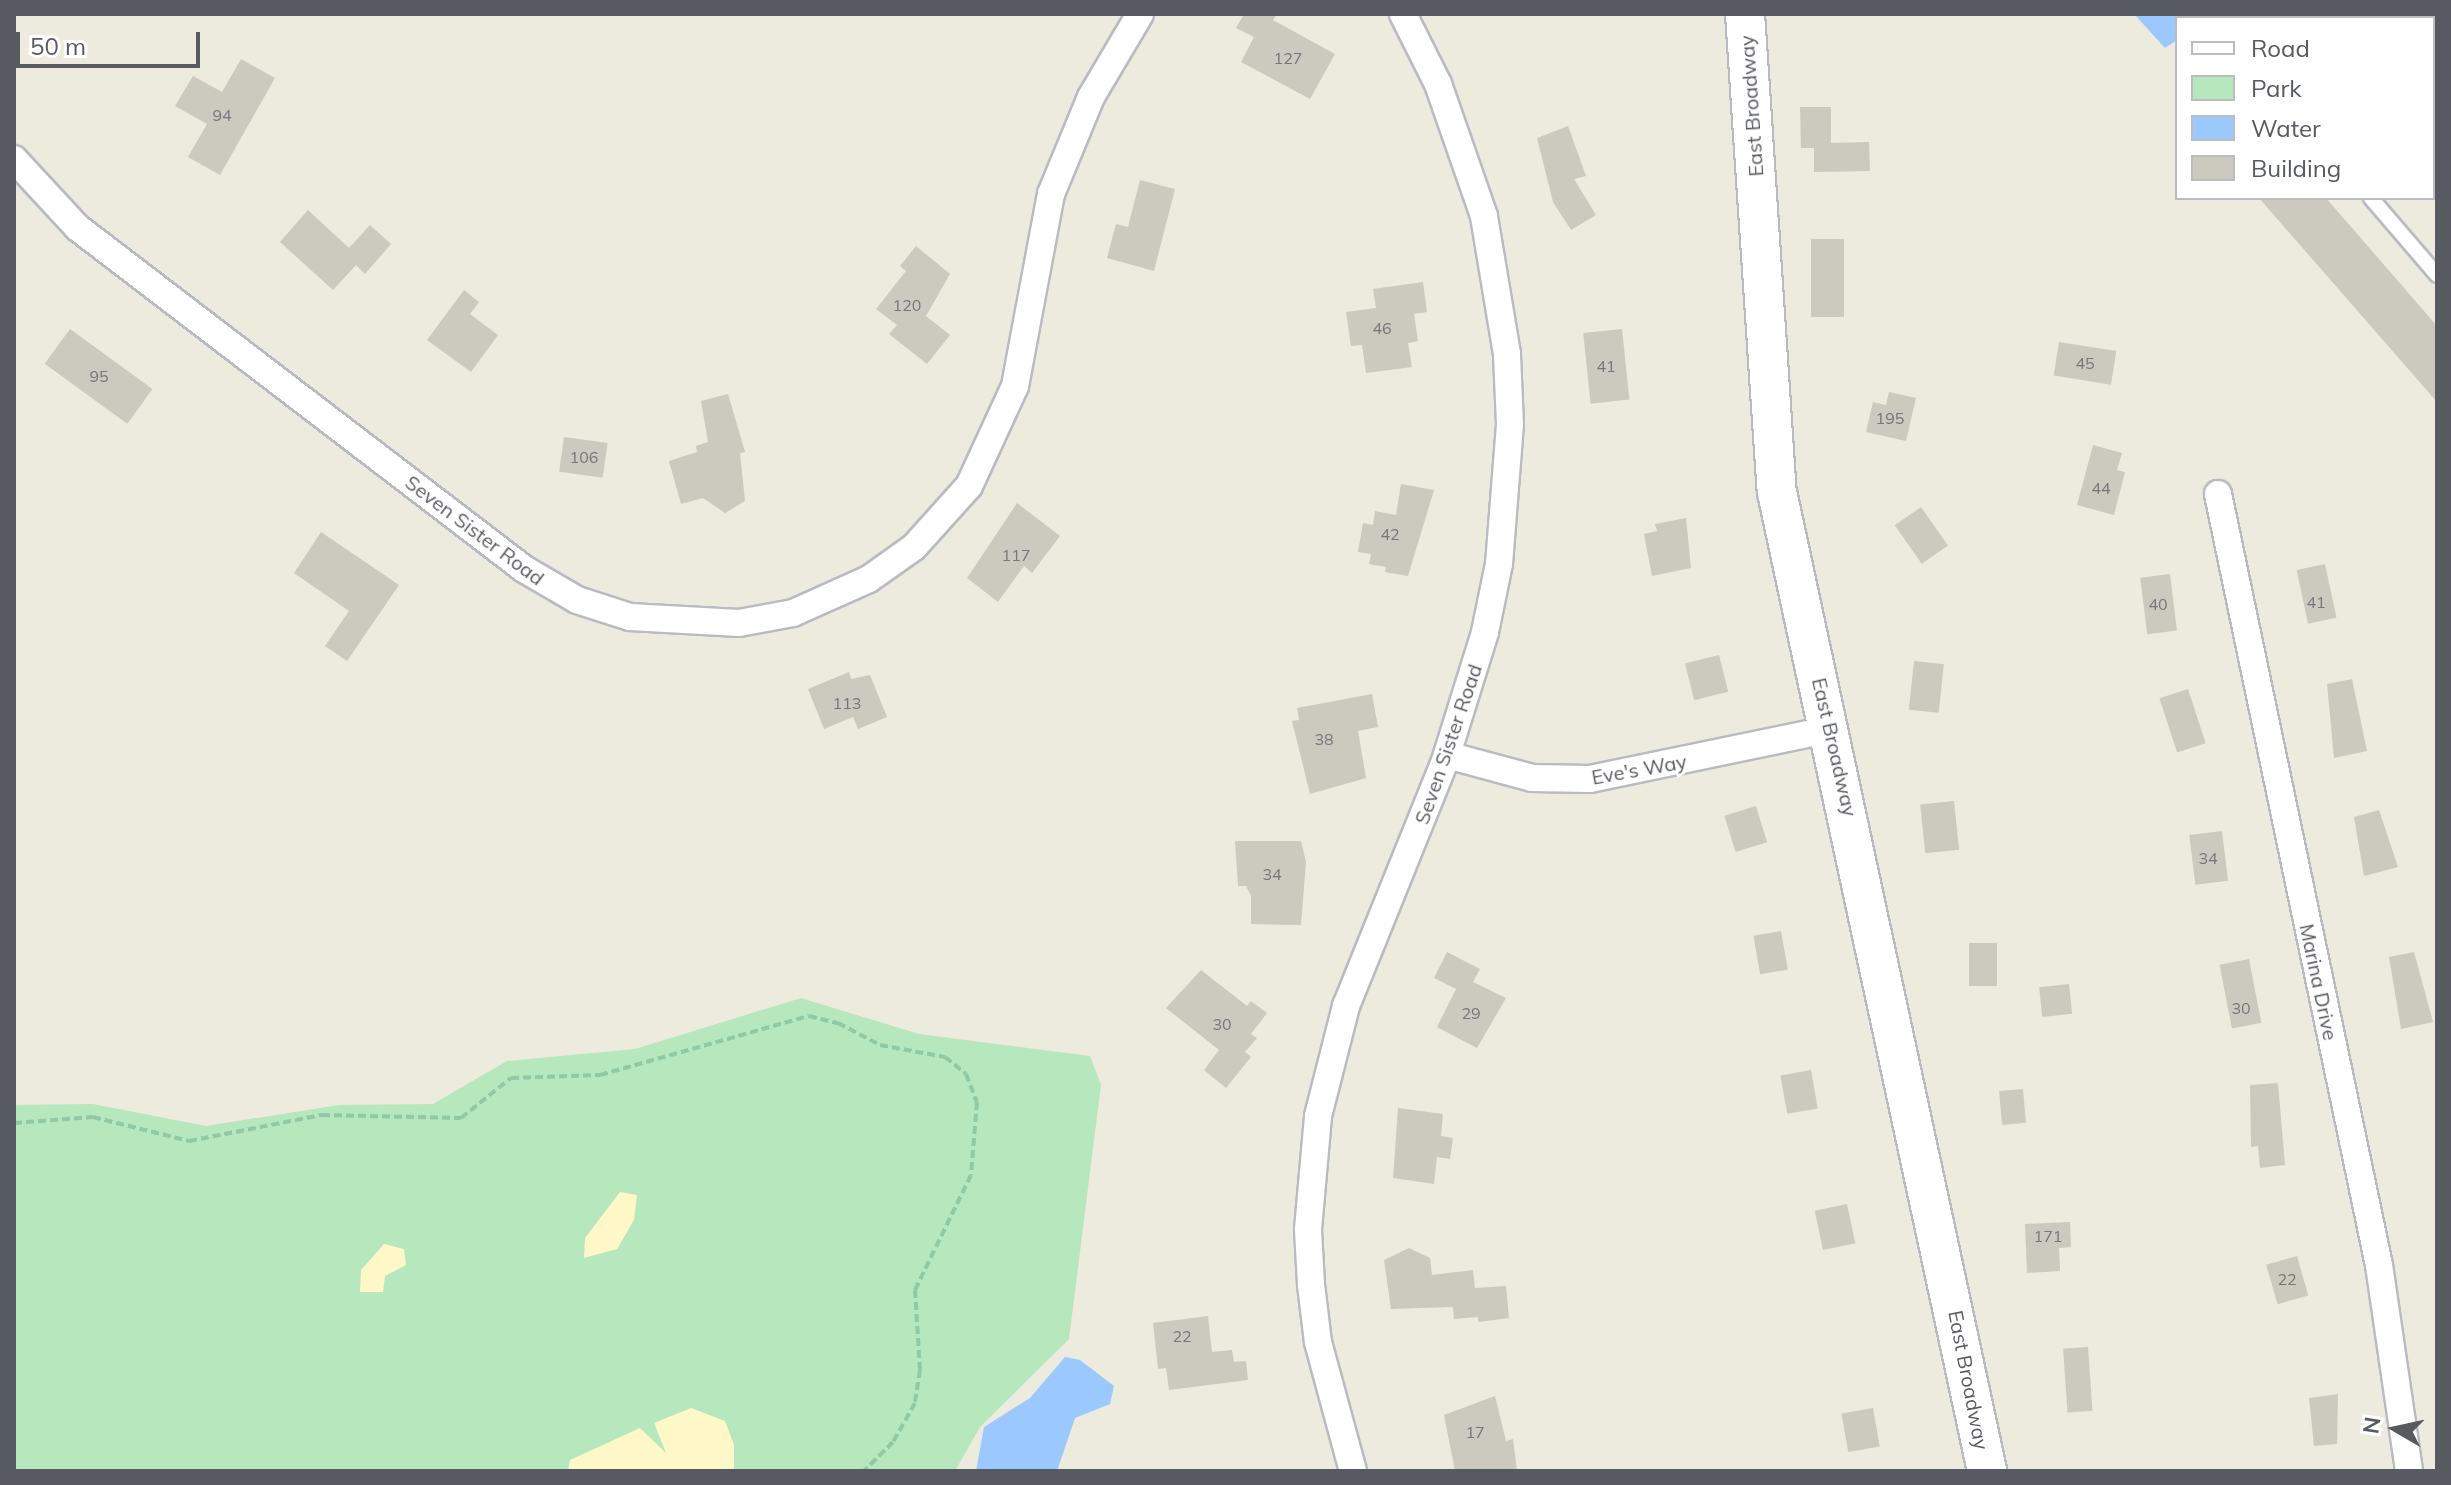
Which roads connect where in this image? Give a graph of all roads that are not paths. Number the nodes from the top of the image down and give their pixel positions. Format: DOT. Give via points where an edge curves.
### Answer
graph roads {
  1 [pos="1140,14"];
  2 [pos="1403,14"];
  3 [pos="1745,14"];
  4 [pos="14,159"];
  5 [pos="2373,200"];
  6 [pos="2437,275"];
  7 [pos="2218,494"];
  8 [pos="1831,729"];
  9 [pos="1447,755"];
  10 [pos="1353,1471"];
  11 [pos="1987,1471"];
  12 [pos="2409,1471"];
  1 -- 4 [label="street, Seven Sister Road" via="1091,97 1051,194 1015,386 969,486 914,547 869,579 793,613 739,623 630,617 577,600 524,569 78,228"];
  2 -- 9 [label="street, Seven Sister Road" via="1468,163 1498,285 1507,354 1508,466 1499,564"];
  3 -- 8 [label="street, East Broadway" via="1777,492"];
  5 -- 6 [label="lane"];
  7 -- 12 [label="street, Marina Drive" via="2379,1265"];
  8 -- 9 [label="street, Eve's Way" via="1590,779 1532,778"];
  8 -- 11 [label="street, East Broadway"];
  9 -- 10 [label="street, Seven Sister Road" via="1346,1006 1318,1116 1308,1229 1311,1285 1318,1342"];
}
